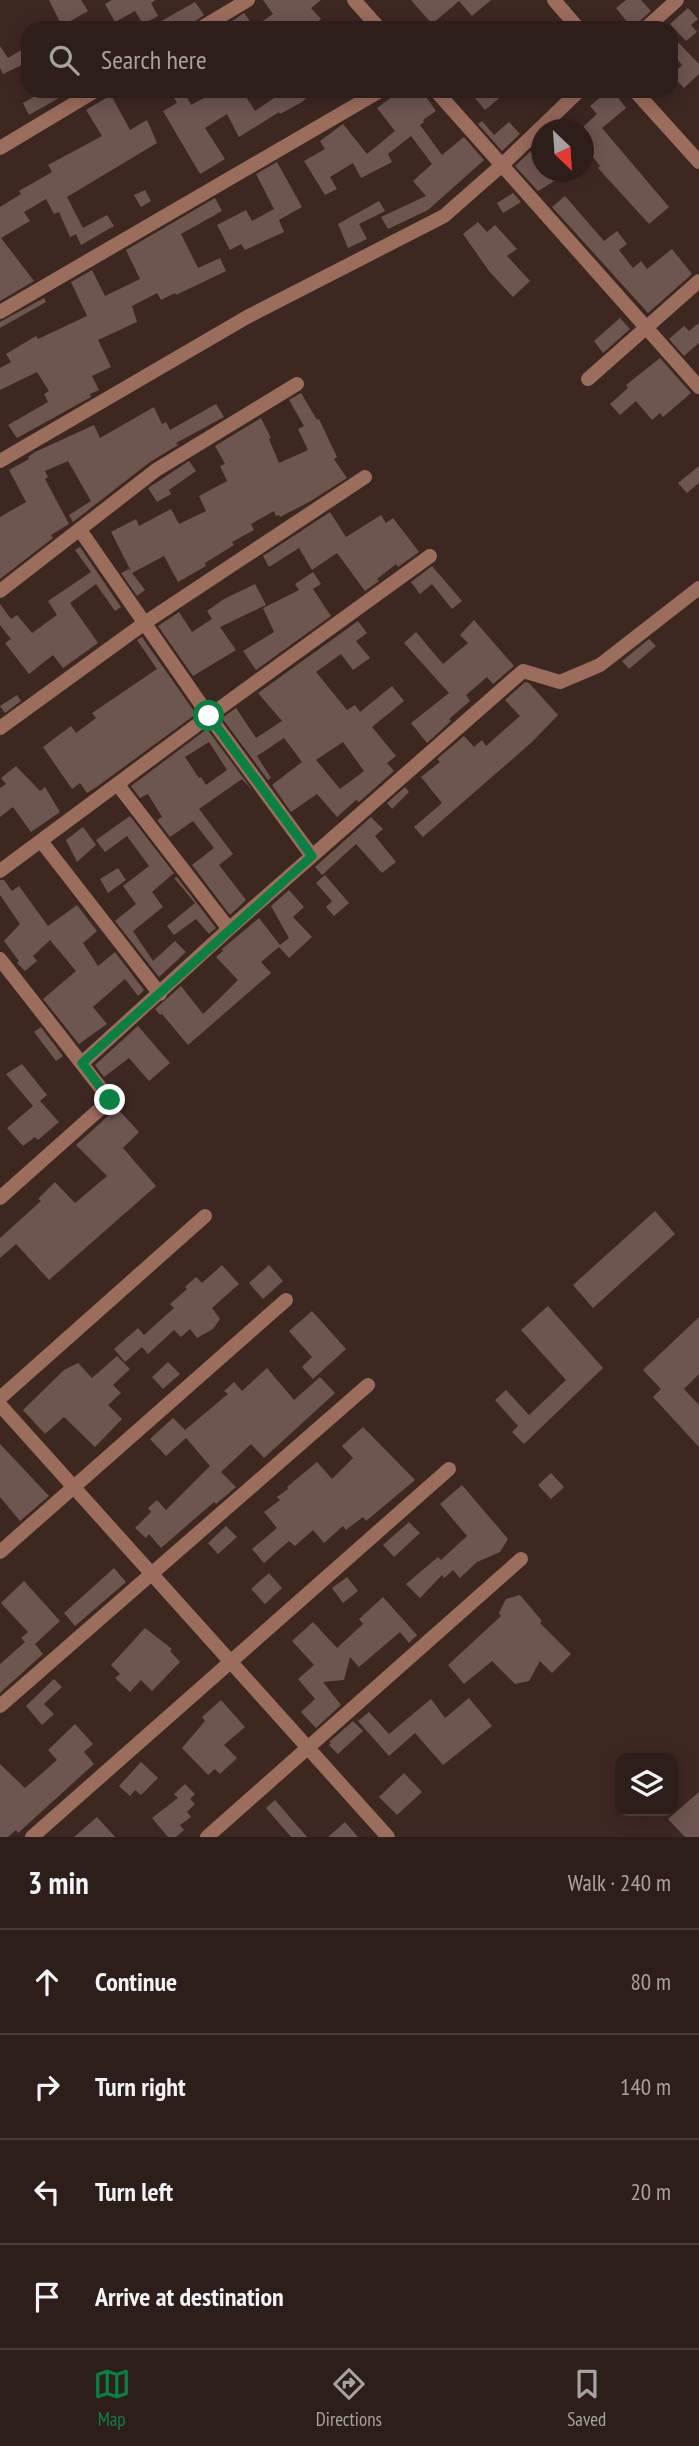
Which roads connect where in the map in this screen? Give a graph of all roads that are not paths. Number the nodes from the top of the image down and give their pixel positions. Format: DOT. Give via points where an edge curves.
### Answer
graph roads {
  1 [pos="248,0"];
  2 [pos="354,0"];
  3 [pos="554,0"];
  4 [pos="677,0"];
  5 [pos="213,21"];
  6 [pos="373,21"];
  7 [pos="572,21"];
  8 [pos="654,21"];
  9 [pos="83,98"];
  10 [pos="368,98"];
  11 [pos="442,98"];
  12 [pos="572,98"];
  13 [pos="641,98"];
  14 [pos="0,148"];
  15 [pos="699,162"];
  16 [pos="502,165"];
  17 [pos="699,281"];
  18 [pos="0,312"];
  19 [pos="646,327"];
  20 [pos="588,379"];
  21 [pos="298,384"];
  22 [pos="699,387"];
  23 [pos="0,461"];
  24 [pos="365,477"];
  25 [pos="80,530"];
  26 [pos="430,556"];
  27 [pos="699,588"];
  28 [pos="0,591"];
  29 [pos="146,622"];
  30 [pos="209,716"];
  31 [pos="0,728"];
  32 [pos="118,785"];
  33 [pos="41,841"];
  34 [pos="312,856"];
  35 [pos="0,871"];
  36 [pos="229,929"];
  37 [pos="0,959"];
  38 [pos="160,994"];
  39 [pos="82,1063"];
  40 [pos="0,1198"];
  41 [pos="205,1216"];
  42 [pos="286,1300"];
  43 [pos="368,1385"];
  44 [pos="0,1398"];
  45 [pos="0,1405"];
  46 [pos="449,1469"];
  47 [pos="74,1487"];
  48 [pos="0,1552"];
  49 [pos="521,1559"];
  50 [pos="152,1573"];
  51 [pos="231,1661"];
  52 [pos="0,1706"];
  53 [pos="308,1748"];
  54 [pos="32,1837"];
  55 [pos="207,1837"];
  56 [pos="387,1837"];
  1 -- 5 [label="street"];
  2 -- 6 [label="street"];
  3 -- 7 [label="street"];
  4 -- 8 [label="street"];
  9 -- 14 [label="street"];
  10 -- 18 [label="street"];
  11 -- 16 [label="street"];
  12 -- 16 [label="street"];
  13 -- 15 [label="street"];
  16 -- 19 [label="street"];
  16 -- 23 [label="street" via="444,216 247,317"];
  17 -- 19 [label="street"];
  19 -- 20 [label="street"];
  19 -- 22 [label="street"];
  21 -- 25 [label="street" via="156,470"];
  24 -- 29 [label="street"];
  25 -- 28 [label="street"];
  25 -- 29 [label="street"];
  26 -- 30 [label="street"];
  27 -- 34 [label="street" via="600,665 560,682 523,671"];
  29 -- 30 [label="street"];
  29 -- 31 [label="street"];
  30 -- 32 [label="street"];
  30 -- 34 [label="street"];
  32 -- 33 [label="street"];
  32 -- 36 [label="street"];
  33 -- 35 [label="street"];
  33 -- 38 [label="street"];
  34 -- 36 [label="street"];
  36 -- 38 [label="street"];
  37 -- 39 [label="street"];
  38 -- 39 [label="street"];
  39 -- 40 [label="street" via="108,1095 108,1104"];
  41 -- 44 [label="street"];
  42 -- 47 [label="street"];
  43 -- 50 [label="street"];
  45 -- 47 [label="street"];
  46 -- 51 [label="street"];
  47 -- 48 [label="street"];
  47 -- 50 [label="street"];
  49 -- 53 [label="street"];
  50 -- 51 [label="street"];
  50 -- 52 [label="street"];
  51 -- 53 [label="street"];
  51 -- 54 [label="street"];
  53 -- 55 [label="street"];
  53 -- 56 [label="street"];
}
